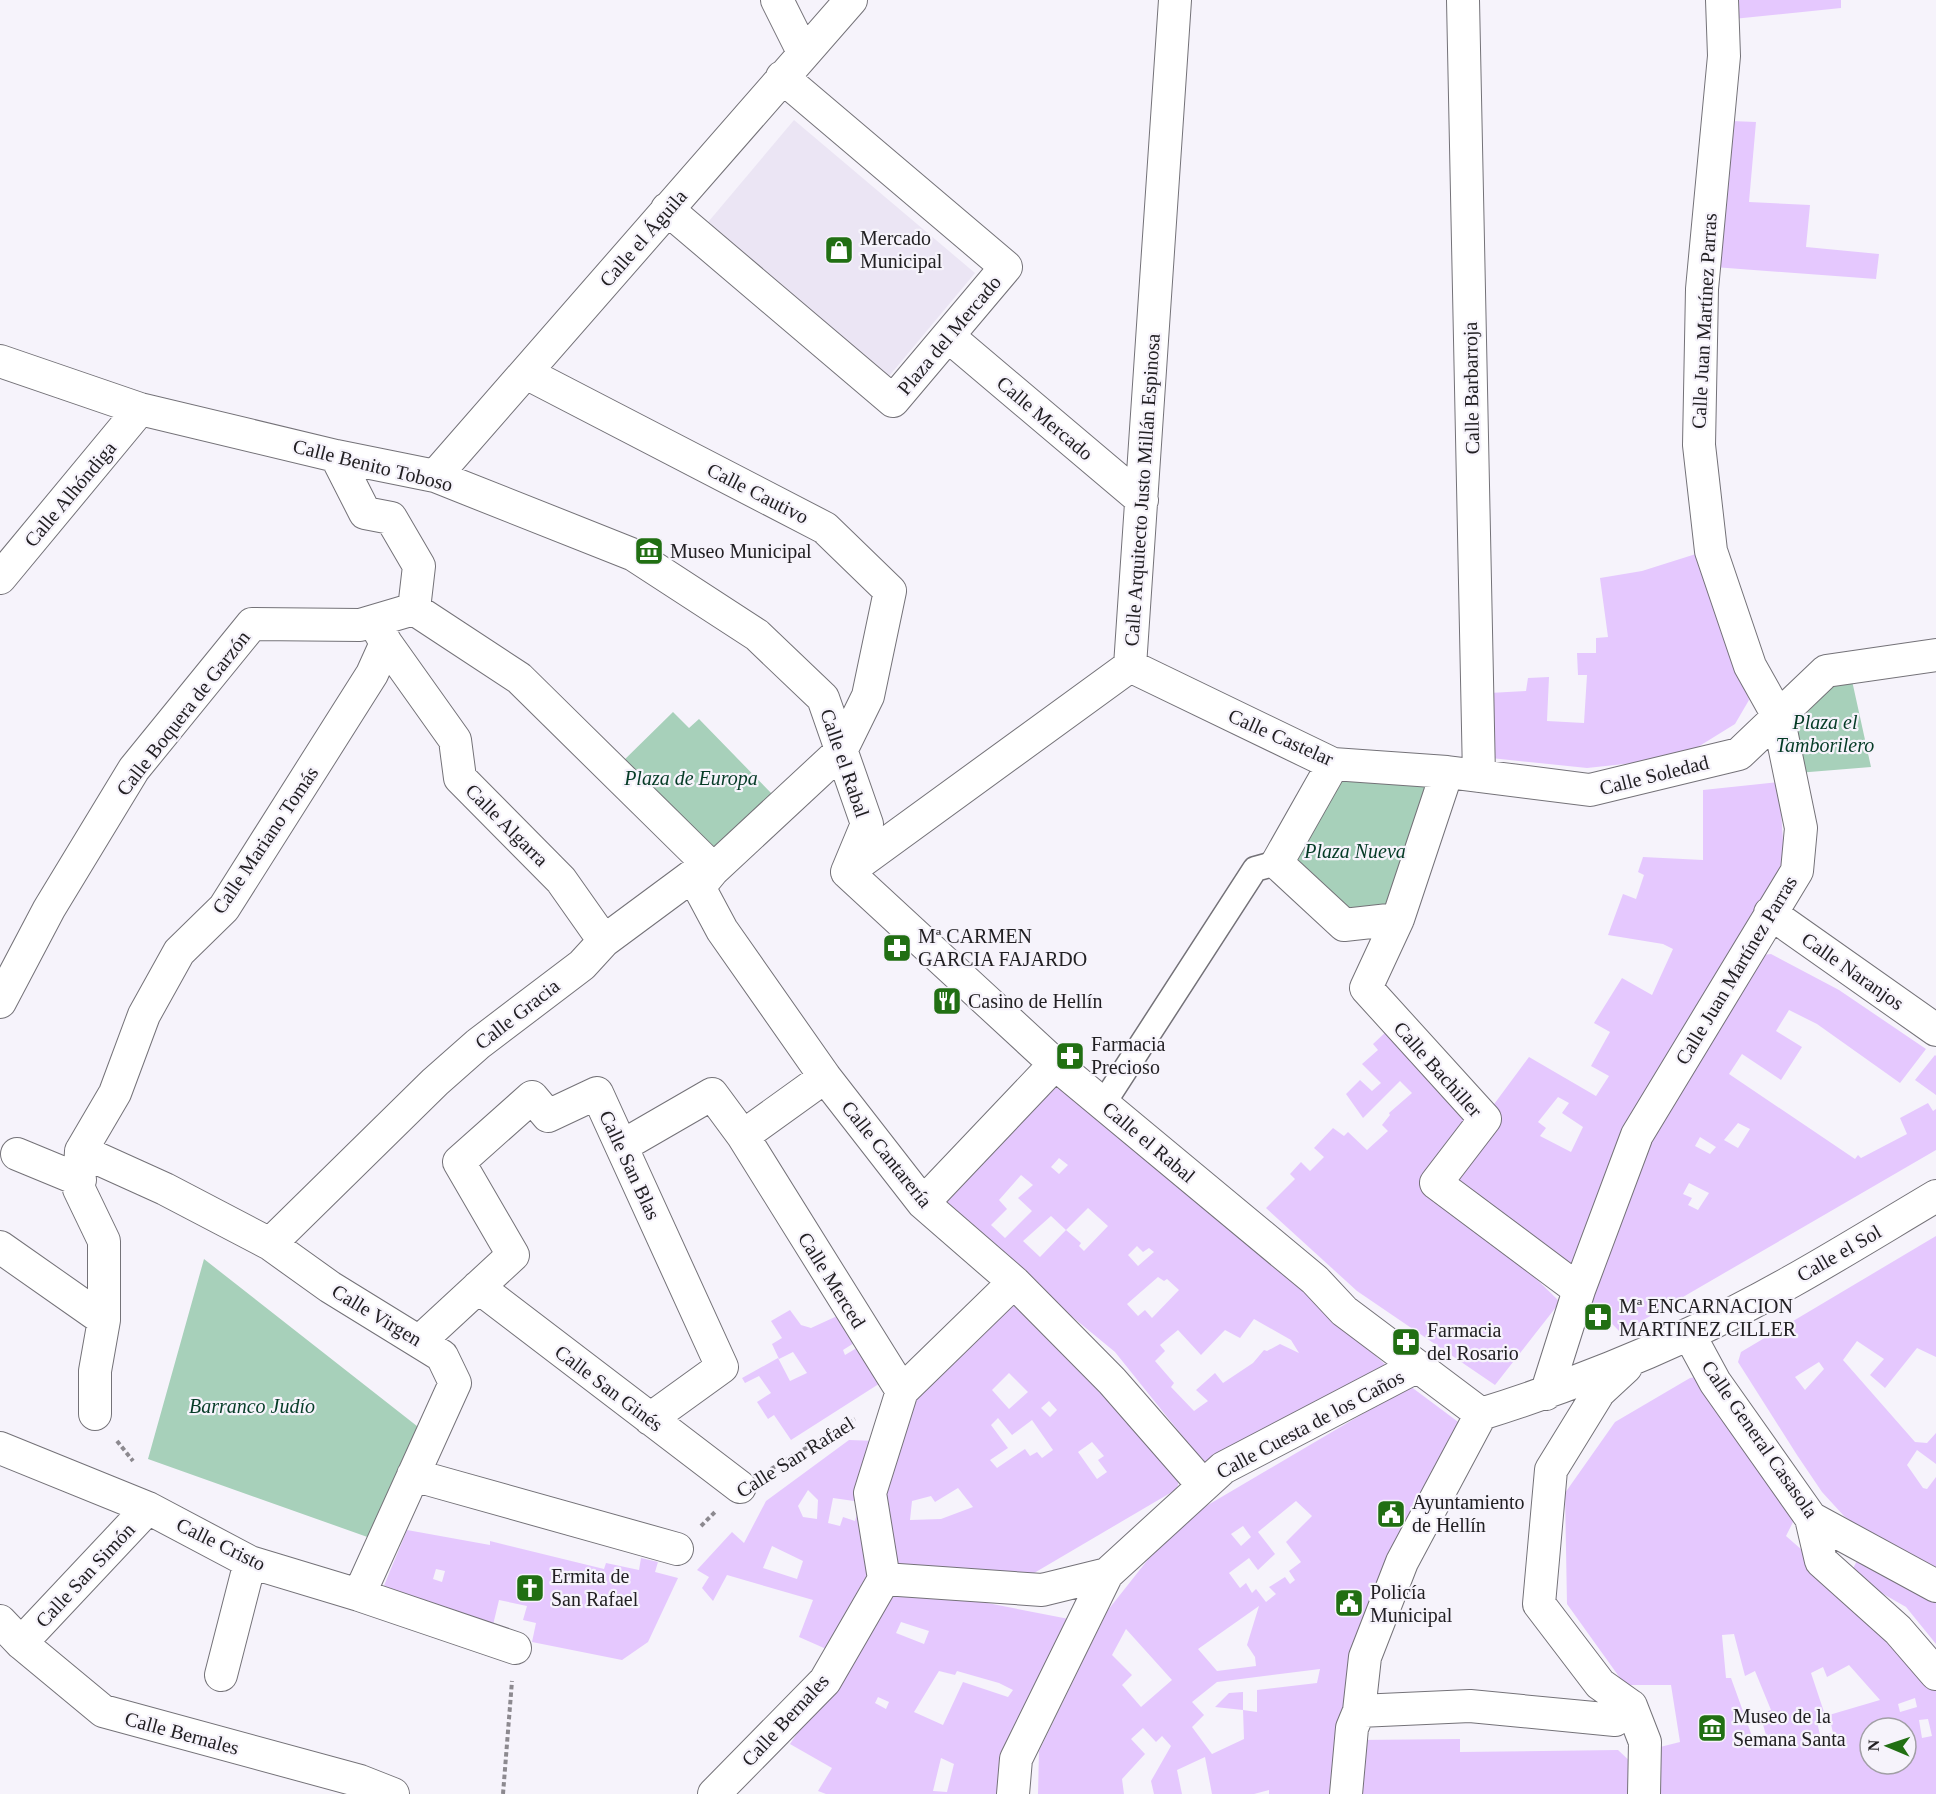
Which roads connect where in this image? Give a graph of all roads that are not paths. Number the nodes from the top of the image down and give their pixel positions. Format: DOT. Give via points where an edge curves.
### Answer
graph roads {
  1 [pos="777,0"];
  2 [pos="851,0"];
  3 [pos="1175,0"];
  4 [pos="1463,0"];
  5 [pos="1722,0"];
  6 [pos="803,52"];
  7 [pos="782,77"];
  8 [pos="667,209"];
  9 [pos="948,336"];
  10 [pos="0,361"];
  11 [pos="526,373"];
  12 [pos="140,409"];
  13 [pos="336,456"];
  14 [pos="435,476"];
  15 [pos="1143,500"];
  16 [pos="0,578"];
  17 [pos="414,609"];
  18 [pos="380,633"];
  19 [pos="757,635"];
  20 [pos="1936,655"];
  21 [pos="1130,666"];
  22 [pos="1778,716"];
  23 [pos="841,751"];
  24 [pos="1334,764"];
  25 [pos="1447,772"];
  26 [pos="1479,776"];
  27 [pos="1277,863"];
  28 [pos="710,867"];
  29 [pos="847,872"];
  30 [pos="1770,913"];
  31 [pos="1398,919"];
  32 [pos="604,941"];
  33 [pos="0,1002"];
  34 [pos="1936,1030"];
  35 [pos="1055,1064"];
  36 [pos="825,1077"];
  37 [pos="1103,1104"];
  38 [pos="743,1136"];
  39 [pos="622,1146"];
  40 [pos="17,1154"];
  41 [pos="80,1166"];
  42 [pos="1936,1196"];
  43 [pos="923,1203"];
  44 [pos="270,1244"];
  45 [pos="0,1247"];
  46 [pos="1014,1282"];
  47 [pos="478,1287"];
  48 [pos="1579,1290"];
  49 [pos="104,1320"];
  50 [pos="1689,1334"];
  51 [pos="420,1341"];
  52 [pos="1643,1352"];
  53 [pos="1416,1367"];
  54 [pos="902,1391"];
  55 [pos="1546,1394"];
  56 [pos="95,1414"];
  57 [pos="1481,1414"];
  58 [pos="650,1419"];
  59 [pos="0,1448"];
  60 [pos="413,1475"];
  61 [pos="1202,1484"];
  62 [pos="740,1487"];
  63 [pos="148,1508"];
  64 [pos="1811,1518"];
  65 [pos="677,1549"];
  66 [pos="250,1562"];
  67 [pos="1107,1574"];
  68 [pos="884,1579"];
  69 [pos="1936,1586"];
  70 [pos="359,1595"];
  71 [pos="10,1632"];
  72 [pos="515,1648"];
  73 [pos="1936,1674"];
  74 [pos="221,1675"];
  75 [pos="1631,1706"];
  76 [pos="1359,1711"];
  77 [pos="393,1794"];
  78 [pos="714,1794"];
  79 [pos="1013,1794"];
  80 [pos="1346,1794"];
  81 [pos="1644,1794"];
  1 -- 6 [label="street"];
  2 -- 6 [label="street, Calle el Águila"];
  3 -- 15 [label="street, Calle Arquitecto Justo Millán Espinosa"];
  4 -- 26 [label="street, Calle Barbarroja"];
  5 -- 22 [label="street, Calle Juan Martínez Parras" via="1724,56 1702,289 1699,446 1711,551 1750,666"];
  6 -- 7 [label="street, Calle el Águila"];
  7 -- 8 [label="street, Calle el Águila"];
  7 -- 9 [label="street, Plaza del Mercado" via="1006,267"];
  8 -- 9 [label="street, Plaza del Mercado" via="893,401"];
  8 -- 11 [label="street, Calle el Águila"];
  9 -- 15 [label="street, Calle Mercado"];
  10 -- 12 [label="street, Calle Benito Toboso"];
  11 -- 14 [label="street, Calle el Águila"];
  11 -- 23 [label="street, Calle Cautivo" via="825,528 890,591 867,696"];
  12 -- 13 [label="street, Calle Benito Toboso"];
  12 -- 16 [label="street, Calle Alhóndiga"];
  13 -- 14 [label="street, Calle Benito Toboso"];
  13 -- 17 [label="street" via="364,513 391,518 418,566"];
  14 -- 19 [label="street, Calle Benito Toboso" via="634,555"];
  15 -- 21 [label="street, Calle Arquitecto Justo Millán Espinosa"];
  17 -- 18 [label="street, Calle Boquera de Garzón"];
  17 -- 28 [label="street" via="519,678"];
  18 -- 32 [label="street, Calle Algarra" via="455,740 460,778 561,880"];
  18 -- 33 [label="street, Calle Boquera de Garzón" via="360,626 252,624 134,769 49,909"];
  18 -- 41 [label="street, Calle Mariano Tomás" via="372,674 224,908 179,952 144,1015 115,1093"];
  19 -- 23 [label="street, Calle el Rabal" via="823,698"];
  20 -- 22 [label="street, Calle Soledad" via="1826,671"];
  21 -- 24 [label="street, Calle Castelar"];
  21 -- 29 [label="street, Calle Arquitecto Justo Millán Espinosa"];
  22 -- 26 [label="street, Calle Soledad" via="1738,754 1590,790"];
  22 -- 30 [label="street, Calle Juan Martínez Parras" via="1801,828 1797,871"];
  23 -- 28 [label="street, Calle Gracia"];
  23 -- 29 [label="street, Calle el Rabal" via="867,824"];
  24 -- 25 [label="street, Calle Castelar"];
  24 -- 27 [label="street"];
  25 -- 26 [label="street, Calle Castelar"];
  25 -- 31 [label="street"];
  27 -- 31 [label="street" via="1344,926"];
  27 -- 37 [label="street" via="1255,869"];
  28 -- 32 [label="street, Calle Gracia"];
  28 -- 36 [label="street, Calle Cantarería" via="699,887 717,922"];
  29 -- 35 [label="street, Calle el Rabal"];
  30 -- 34 [label="street, Calle Naranjos"];
  30 -- 48 [label="street, Calle Juan Martínez Parras" via="1637,1135"];
  31 -- 48 [label="street, Calle Bachiller" via="1366,988 1485,1119 1436,1183"];
  32 -- 44 [label="street, Calle Gracia" via="582,965 435,1082"];
  35 -- 37 [label="street, Calle el Rabal"];
  35 -- 43 [label="street"];
  36 -- 38 [label="street"];
  36 -- 43 [label="street, Calle Cantarería"];
  37 -- 53 [label="street, Calle el Rabal" via="1315,1280 1344,1311"];
  38 -- 39 [label="street, Calle Merced" via="712,1094"];
  38 -- 54 [label="street, Calle Merced"];
  39 -- 47 [label="street, Calle San Blas" via="597,1094 548,1116 532,1097 459,1162 513,1255"];
  39 -- 58 [label="street, Calle San Blas" via="722,1367"];
  40 -- 41 [label="street, Calle Virgen"];
  41 -- 44 [label="street, Calle Virgen" via="165,1189"];
  41 -- 49 [label="street" via="79,1189 104,1241"];
  42 -- 50 [label="street, Calle el Sol" via="1813,1269"];
  43 -- 46 [label="street, Calle Cantarería"];
  44 -- 51 [label="street, Calle Virgen" via="330,1287"];
  45 -- 49 [label="street"];
  46 -- 54 [label="street"];
  46 -- 61 [label="street, Calle Cantarería" via="1112,1381"];
  47 -- 51 [label="street, Calle San Blas"];
  47 -- 58 [label="street, Calle San Ginés"];
  48 -- 55 [label="street, Calle Juan Martínez Parras"];
  49 -- 56 [label="street" via="95,1371"];
  50 -- 52 [label="street, Calle el Sol"];
  50 -- 64 [label="street, Calle General Casasola" via="1715,1382"];
  51 -- 60 [label="street, Calle Virgen" via="442,1356 455,1383"];
  52 -- 55 [label="street, Calle el Sol"];
  52 -- 75 [label="street" via="1599,1392 1551,1470 1539,1604 1600,1684"];
  53 -- 57 [label="street, Calle el Rabal"];
  53 -- 61 [label="street, Calle Cuesta de los Caños" via="1223,1468"];
  54 -- 68 [label="street" via="870,1493"];
  55 -- 57 [label="street, Calle el Sol"];
  57 -- 76 [label="street" via="1402,1562 1365,1657"];
  58 -- 62 [label="street, Calle San Ginés"];
  59 -- 63 [label="street, Calle Cristo"];
  60 -- 65 [label="street"];
  60 -- 70 [label="street, Calle Virgen"];
  61 -- 67 [label="street, Calle Cuesta de los Caños"];
  63 -- 66 [label="street, Calle Cristo"];
  63 -- 71 [label="street, Calle San Simón"];
  64 -- 69 [label="street, Calle General Casasola"];
  64 -- 73 [label="street" via="1821,1561 1898,1630"];
  66 -- 70 [label="street, Calle Cristo"];
  66 -- 74 [label="street"];
  67 -- 68 [label="street, Calle Cuesta de los Caños" via="1042,1590"];
  67 -- 79 [label="street" via="1016,1759"];
  68 -- 78 [label="street, Calle Bernales" via="825,1682"];
  70 -- 72 [label="street, Calle Cristo"];
  71 -- 77 [label="street, Calle Bernales" via="103,1711 360,1781"];
  75 -- 76 [label="street" via="1615,1720 1470,1706"];
  75 -- 81 [label="street" via="1645,1742"];
  76 -- 80 [label="street" via="1352,1728"];
}
